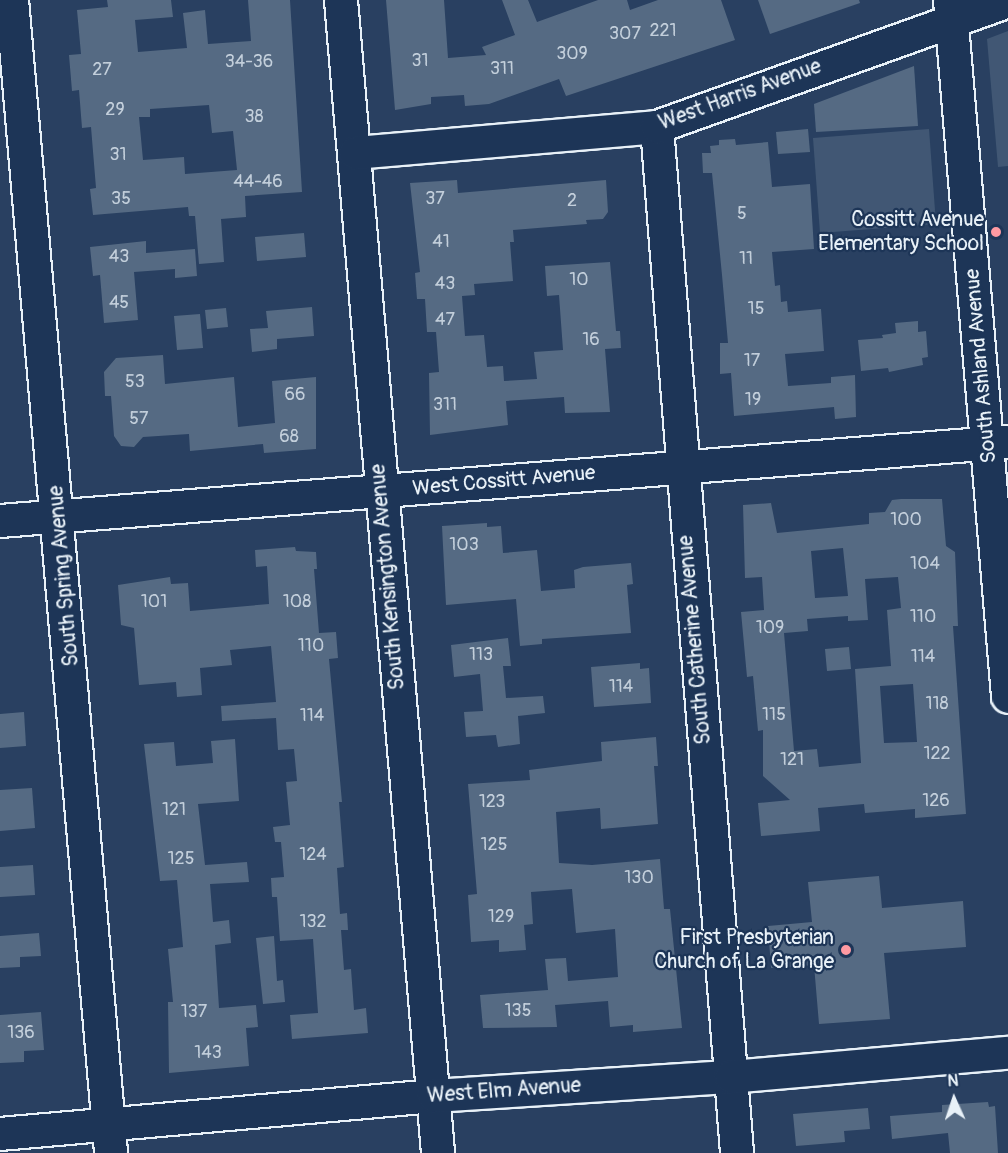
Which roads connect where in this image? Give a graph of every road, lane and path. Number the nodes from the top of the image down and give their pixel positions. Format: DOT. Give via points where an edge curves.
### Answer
graph roads {
  1 [pos="12,0"];
  2 [pos="340,0"];
  3 [pos="1008,1"];
  4 [pos="951,10"];
  5 [pos="657,127"];
  6 [pos="355,153"];
  7 [pos="997,442"];
  8 [pos="682,467"];
  9 [pos="380,491"];
  10 [pos="59,517"];
  11 [pos="0,521"];
  12 [pos="1008,697"];
  13 [pos="1008,1053"];
  14 [pos="731,1077"];
  15 [pos="434,1096"];
  16 [pos="0,1134"];
  17 [pos="110,1139"];
  18 [pos="438,1153"];
  19 [pos="737,1153"];
  1 -- 10 [label="street, South Spring Avenue"];
  2 -- 6 [label="street, South Kensington Avenue"];
  3 -- 4 [label="street, West Harris Avenue"];
  4 -- 5 [label="street, West Harris Avenue"];
  4 -- 7 [label="street, South Ashland Avenue"];
  5 -- 6 [label="street, West Harris Avenue"];
  5 -- 8 [label="street, South Catherine Avenue"];
  6 -- 9 [label="street, South Kensington Avenue"];
  7 -- 8 [label="street, West Cossitt Avenue"];
  7 -- 12 [label="street, South Ashland Avenue"];
  8 -- 9 [label="street, West Cossitt Avenue"];
  8 -- 14 [label="street, South Catherine Avenue"];
  9 -- 10 [label="street, West Cossitt Avenue"];
  9 -- 15 [label="street, South Kensington Avenue"];
  10 -- 11 [label="street, West Cossitt Avenue"];
  10 -- 17 [label="street, South Spring Avenue"];
  13 -- 14 [label="street, West Elm Avenue"];
  14 -- 15 [label="street, West Elm Avenue"];
  14 -- 19 [label="street, South Catherine Avenue"];
  15 -- 17 [label="street, West Elm Avenue"];
  15 -- 18 [label="street, South Kensington Avenue"];
  16 -- 17 [label="street, West Elm Avenue"];
}
